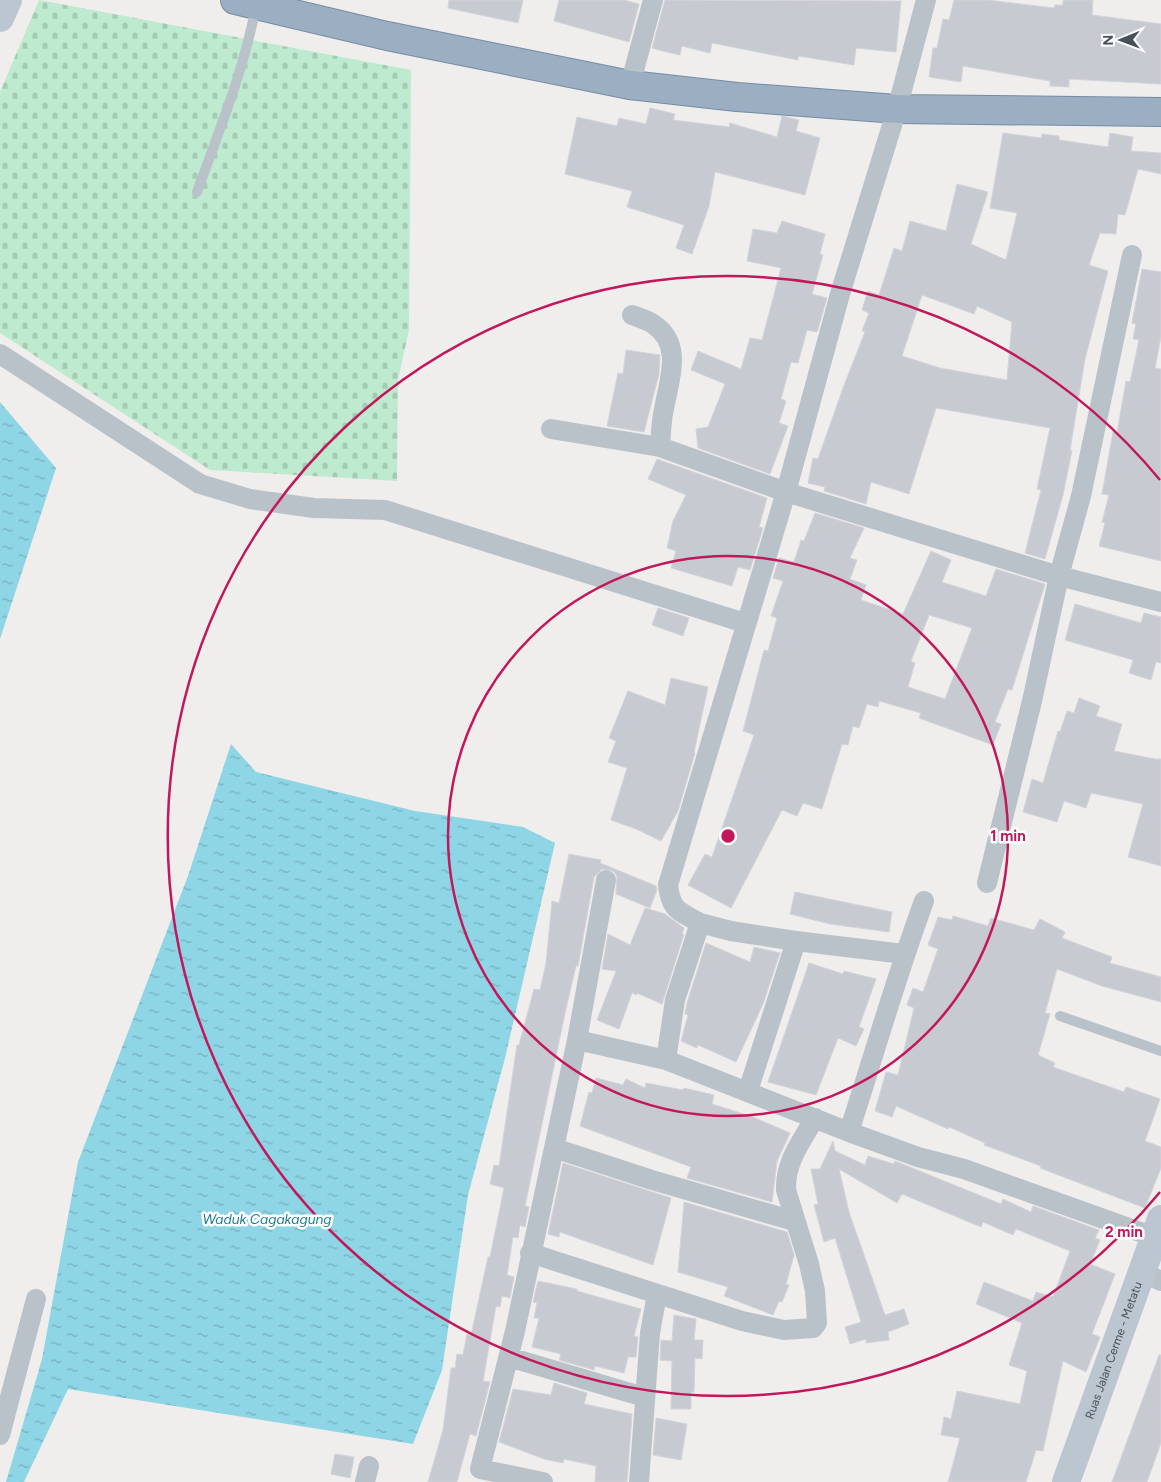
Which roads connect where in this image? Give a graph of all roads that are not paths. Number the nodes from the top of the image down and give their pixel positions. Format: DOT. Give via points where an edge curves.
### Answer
graph roads {
  1 [pos="8,0"];
  2 [pos="653,0"];
  3 [pos="926,0"];
  4 [pos="246,3"];
  5 [pos="0,18"];
  6 [pos="630,85"];
  7 [pos="897,109"];
  8 [pos="1161,112"];
  9 [pos="197,192"];
  10 [pos="1132,255"];
  11 [pos="632,315"];
  12 [pos="0,354"];
  13 [pos="551,429"];
  14 [pos="660,447"];
  15 [pos="786,492"];
  16 [pos="1059,576"];
  17 [pos="1161,602"];
  18 [pos="745,623"];
  19 [pos="606,880"];
  20 [pos="987,883"];
  21 [pos="924,901"];
  22 [pos="700,923"];
  23 [pos="796,941"];
  24 [pos="904,954"];
  25 [pos="1060,1016"];
  26 [pos="577,1040"];
  27 [pos="1161,1051"];
  28 [pos="666,1060"];
  29 [pos="748,1091"];
  30 [pos="815,1118"];
  31 [pos="849,1132"];
  32 [pos="554,1148"];
  33 [pos="794,1221"];
  34 [pos="1158,1228"];
  35 [pos="530,1253"];
  36 [pos="1151,1276"];
  37 [pos="657,1294"];
  38 [pos="36,1299"];
  39 [pos="509,1357"];
  40 [pos="644,1397"];
  41 [pos="0,1435"];
  42 [pos="478,1476"];
  43 [pos="544,1482"];
  44 [pos="639,1482"];
  45 [pos="1066,1482"];
  1 -- 5 [label="main road"];
  2 -- 6 [label="street"];
  3 -- 7 [label="street"];
  4 -- 6 [label="highway" via="387,36"];
  4 -- 9 [label="lane" via="243,59"];
  6 -- 7 [label="highway"];
  7 -- 8 [label="highway"];
  7 -- 15 [label="street" via="840,294"];
  10 -- 16 [label="street" via="1081,496"];
  11 -- 14 [label="street" via="654,324 665,335 671,348 673,364 663,411"];
  12 -- 18 [label="street" via="200,484 250,498 314,508 385,510"];
  13 -- 14 [label="street"];
  14 -- 15 [label="street"];
  15 -- 16 [label="street"];
  15 -- 18 [label="street"];
  16 -- 17 [label="street"];
  16 -- 20 [label="street"];
  18 -- 22 [label="street" via="668,885 670,901 680,912"];
  19 -- 26 [label="street"];
  21 -- 24 [label="street"];
  22 -- 23 [label="street"];
  22 -- 28 [label="street" via="675,1000"];
  23 -- 24 [label="street"];
  23 -- 29 [label="street"];
  24 -- 31 [label="street"];
  25 -- 27 [label="lane"];
  26 -- 28 [label="street"];
  26 -- 32 [label="street"];
  28 -- 29 [label="street"];
  29 -- 30 [label="street"];
  30 -- 31 [label="street"];
  30 -- 33 [label="street" via="787,1168 786,1190"];
  31 -- 34 [label="street" via="918,1157"];
  32 -- 33 [label="street"];
  32 -- 35 [label="street"];
  33 -- 37 [label="street" via="815,1291 817,1323 813,1328 784,1330 742,1321"];
  34 -- 36 [label="main road, Ruas Jalan Cerme - Metatu"];
  35 -- 37 [label="street"];
  35 -- 39 [label="street"];
  36 -- 45 [label="main road, Ruas Jalan Cerme - Metatu"];
  37 -- 40 [label="street"];
  38 -- 41 [label="street"];
  39 -- 40 [label="street"];
  39 -- 42 [label="street"];
  40 -- 44 [label="street"];
  42 -- 43 [label="street"];
}
